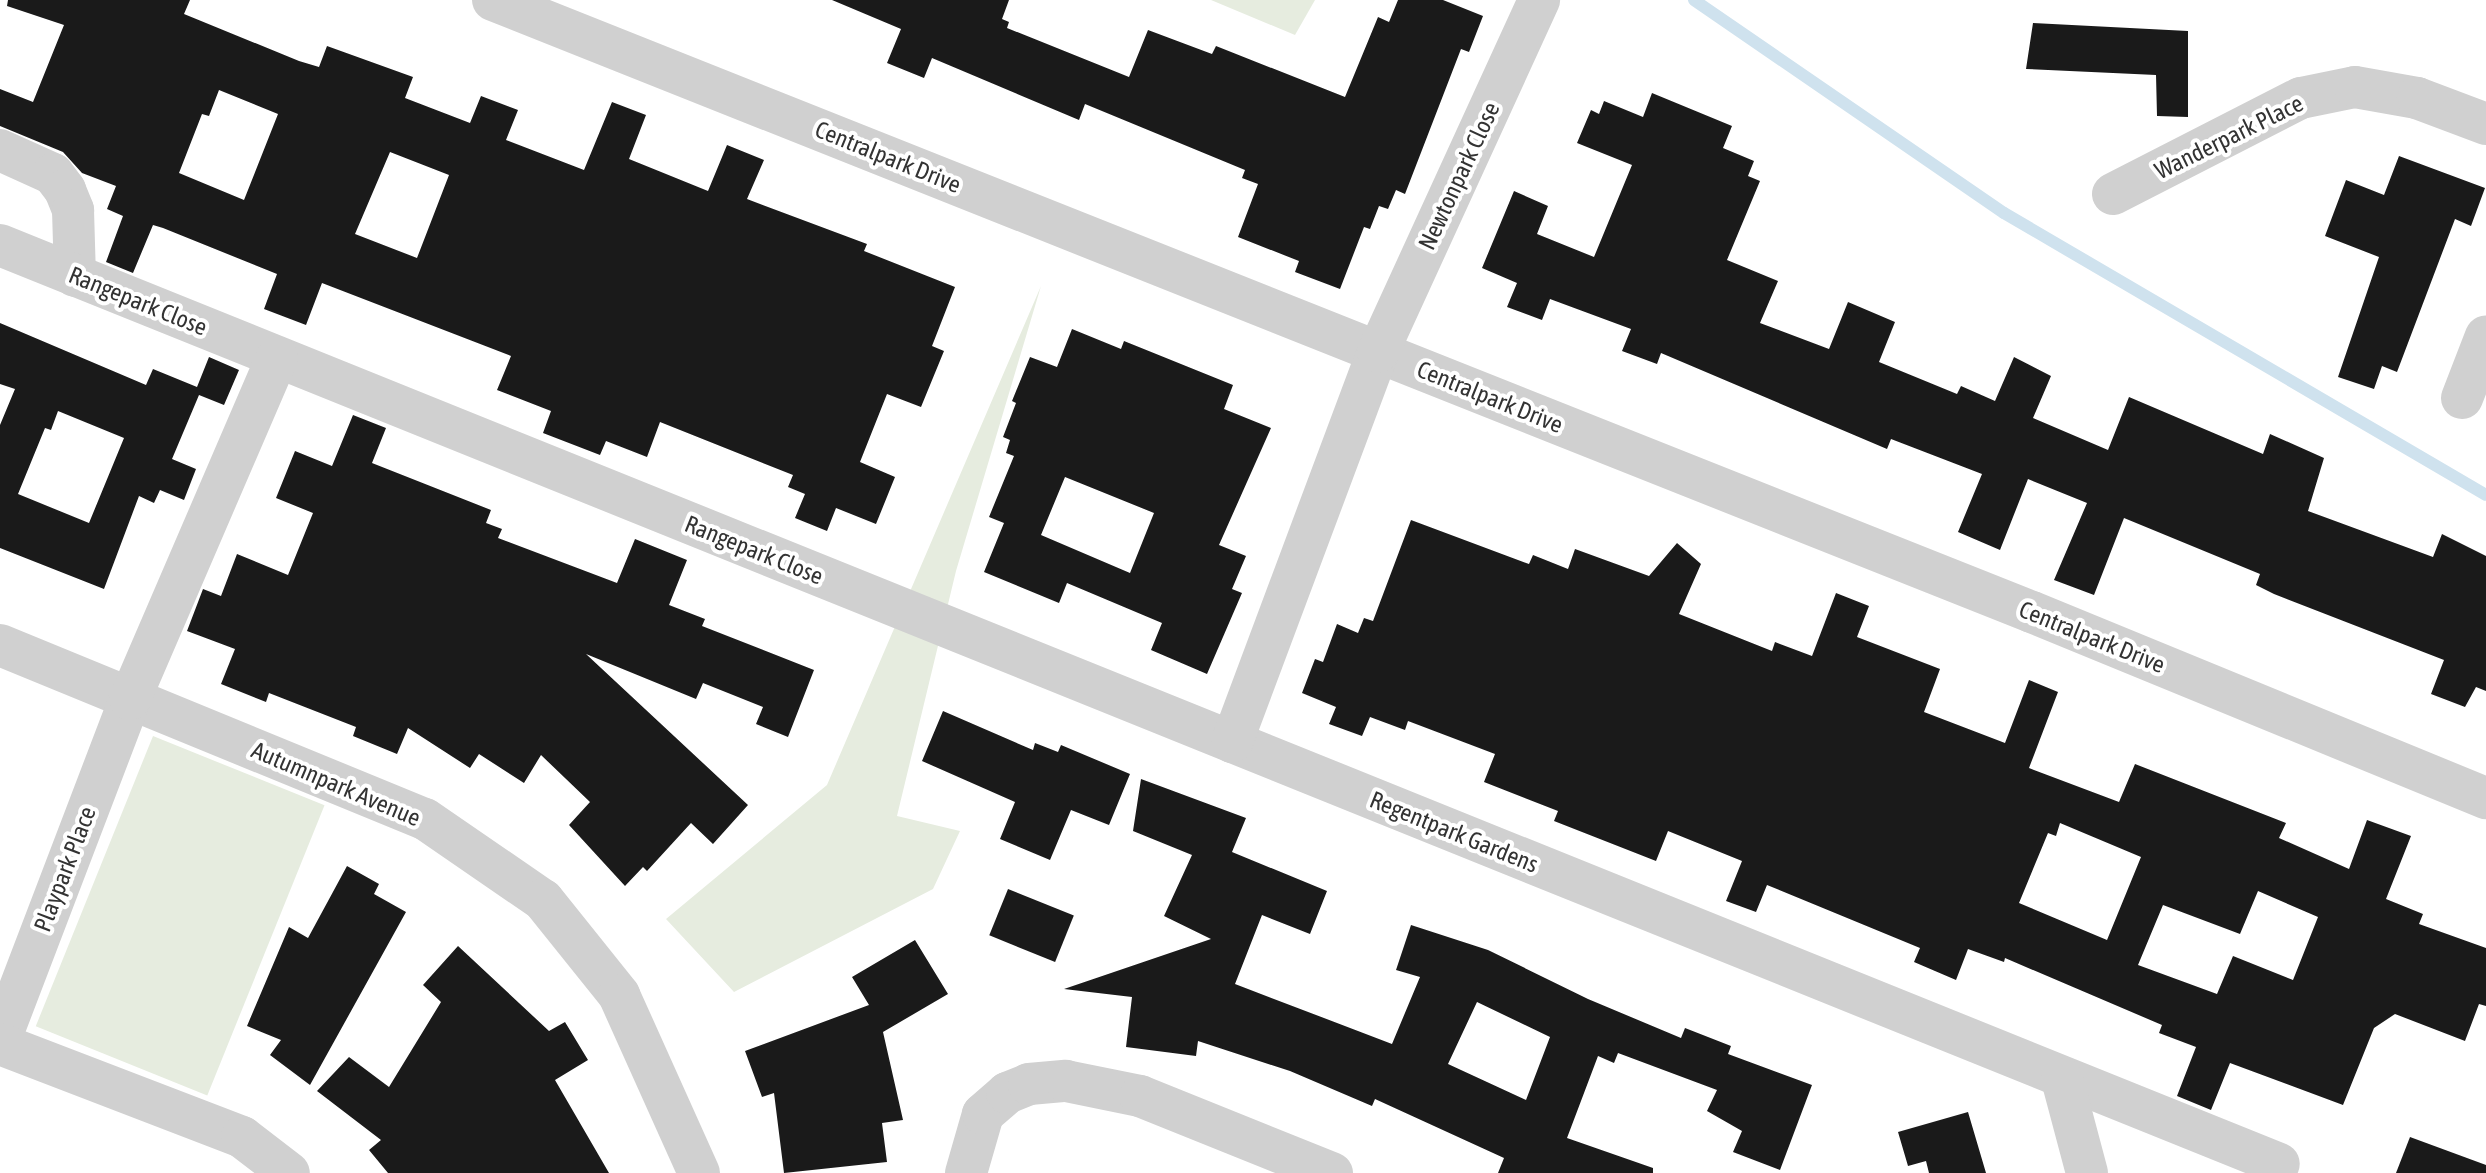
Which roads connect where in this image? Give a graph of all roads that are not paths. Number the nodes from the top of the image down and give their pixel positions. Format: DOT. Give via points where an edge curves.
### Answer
graph roads {
  1 [pos="493,0"];
  2 [pos="1539,0"];
  3 [pos="2486,124"];
  4 [pos="0,150"];
  5 [pos="2113,194"];
  6 [pos="0,245"];
  7 [pos="75,276"];
  8 [pos="2486,336"];
  9 [pos="1378,352"];
  10 [pos="277,357"];
  11 [pos="2462,398"];
  12 [pos="0,645"];
  13 [pos="130,699"];
  14 [pos="1232,742"];
  15 [pos="2486,798"];
  16 [pos="0,1042"];
  17 [pos="2062,1079"];
  18 [pos="2279,1164"];
  19 [pos="289,1173"];
  20 [pos="699,1173"];
  21 [pos="966,1173"];
  22 [pos="1332,1173"];
  23 [pos="2087,1173"];
  1 -- 9 [label="street, Centralpark Drive"];
  2 -- 9 [label="street, Newtonpark Close"];
  3 -- 5 [label="street, Wanderpark Place" via="2417,98 2355,87 2301,98"];
  4 -- 7 [label="street" via="53,174 65,190 73,210"];
  6 -- 7 [label="street, Rangepark Close"];
  7 -- 10 [label="street, Rangepark Close"];
  8 -- 11 [label="street"];
  9 -- 14 [label="street"];
  9 -- 15 [label="street, Centralpark Drive"];
  10 -- 13 [label="street"];
  10 -- 14 [label="street, Rangepark Close"];
  12 -- 13 [label="street, Autumnpark Avenue"];
  13 -- 16 [label="street, Playpark Place"];
  13 -- 20 [label="street, Autumnpark Avenue" via="425,819 543,900 619,995"];
  14 -- 17 [label="street, Regentpark Gardens"];
  16 -- 19 [label="street, Playpark Place" via="242,1137"];
  17 -- 18 [label="street, Regentpark Gardens"];
  17 -- 23 [label="street"];
  21 -- 22 [label="street" via="983,1114 1007,1093 1029,1084 1066,1081 1140,1096"];
}
